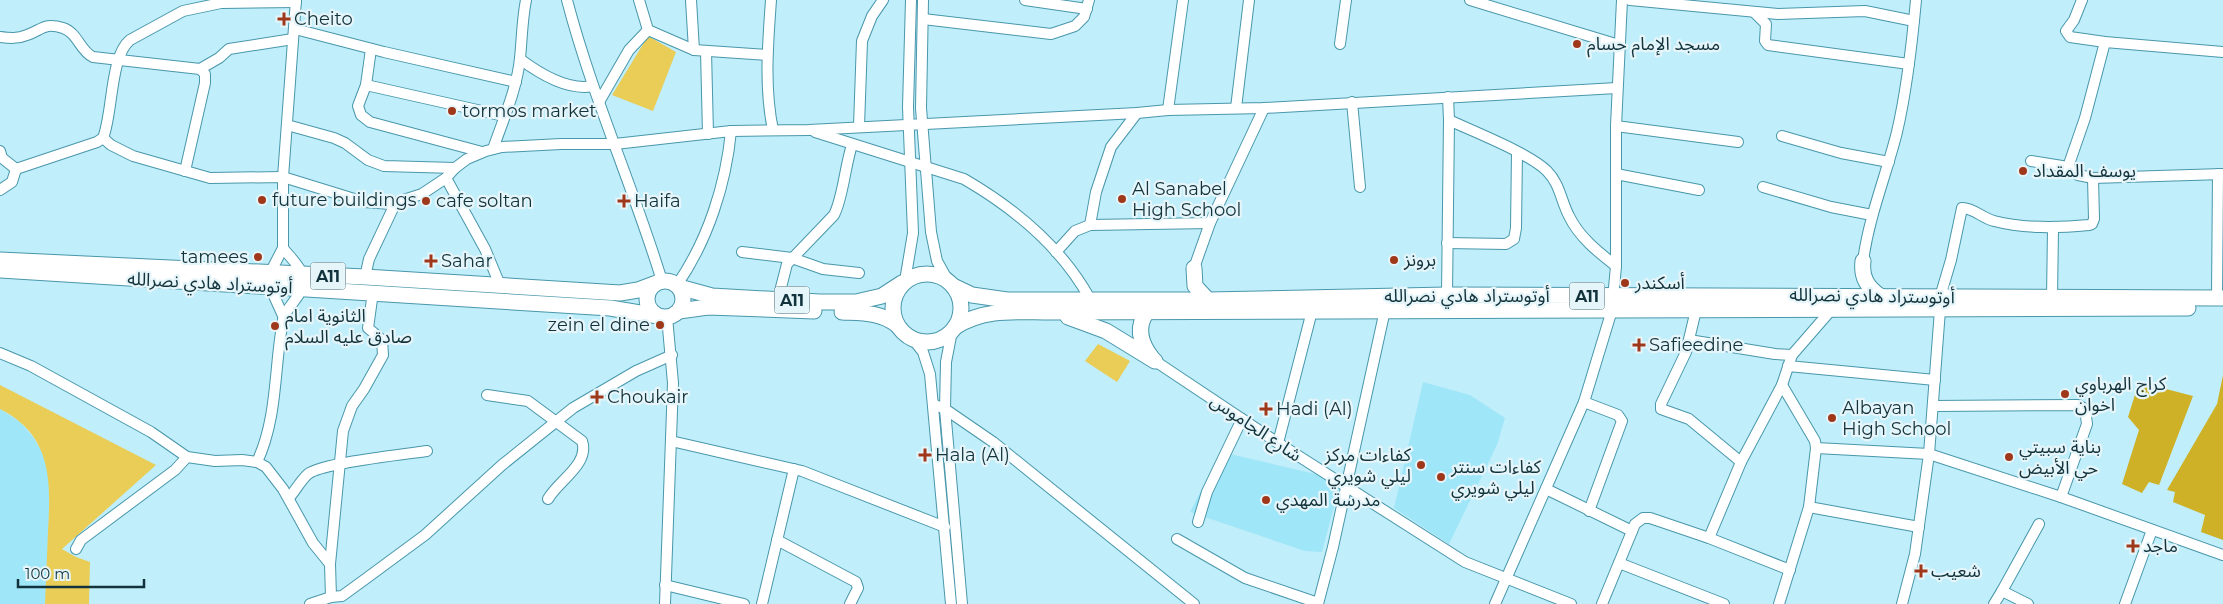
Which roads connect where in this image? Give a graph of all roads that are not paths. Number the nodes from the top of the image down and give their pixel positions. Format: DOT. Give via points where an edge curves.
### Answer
graph roads {
  1 [pos="526,0"];
  2 [pos="567,0"];
  3 [pos="639,0"];
  4 [pos="691,0"];
  5 [pos="771,0"];
  6 [pos="883,0"];
  7 [pos="911,0"];
  8 [pos="923,0"];
  9 [pos="1025,0"];
  10 [pos="1183,0"];
  11 [pos="1249,0"];
  12 [pos="1346,0"];
  13 [pos="1470,0"];
  14 [pos="1622,0"];
  15 [pos="1630,0"];
  16 [pos="1916,0"];
  17 [pos="2082,0"];
  18 [pos="296,1"];
  19 [pos="1088,4"];
  20 [pos="183,5"];
  21 [pos="1754,12"];
  22 [pos="922,18"];
  23 [pos="1914,21"];
  24 [pos="648,30"];
  25 [pos="294,34"];
  26 [pos="0,37"];
  27 [pos="2105,42"];
  28 [pos="1340,44"];
  29 [pos="1619,45"];
  30 [pos="371,48"];
  31 [pos="694,50"];
  32 [pos="706,51"];
  33 [pos="2222,52"];
  34 [pos="767,55"];
  35 [pos="118,59"];
  36 [pos="520,59"];
  37 [pos="1909,64"];
  38 [pos="200,69"];
  39 [pos="516,82"];
  40 [pos="366,85"];
  41 [pos="593,86"];
  42 [pos="1617,88"];
  43 [pos="1448,96"];
  44 [pos="599,102"];
  45 [pos="1352,102"];
  46 [pos="1236,108"];
  47 [pos="1264,108"];
  48 [pos="1168,110"];
  49 [pos="1137,113"];
  50 [pos="504,116"];
  51 [pos="1449,120"];
  52 [pos="922,124"];
  53 [pos="287,125"];
  54 [pos="909,125"];
  55 [pos="859,126"];
  56 [pos="1616,126"];
  57 [pos="773,130"];
  58 [pos="809,130"];
  59 [pos="731,131"];
  60 [pos="708,134"];
  61 [pos="1782,136"];
  62 [pos="103,138"];
  63 [pos="1738,142"];
  64 [pos="615,144"];
  65 [pos="852,145"];
  66 [pos="493,148"];
  67 [pos="0,149"];
  68 [pos="482,152"];
  69 [pos="1517,153"];
  70 [pos="1889,162"];
  71 [pos="2031,162"];
  72 [pos="911,163"];
  73 [pos="2068,167"];
  74 [pos="455,168"];
  75 [pos="927,168"];
  76 [pos="16,169"];
  77 [pos="185,171"];
  78 [pos="1616,174"];
  79 [pos="2220,174"];
  80 [pos="283,177"];
  81 [pos="446,178"];
  82 [pos="2093,178"];
  83 [pos="1360,187"];
  84 [pos="1764,187"];
  85 [pos="0,190"];
  86 [pos="1699,190"];
  87 [pos="395,204"];
  88 [pos="1872,215"];
  89 [pos="1210,223"];
  90 [pos="1090,226"];
  91 [pos="2054,229"];
  92 [pos="1447,243"];
  93 [pos="283,248"];
  94 [pos="742,252"];
  95 [pos="1056,252"];
  96 [pos="792,258"];
  97 [pos="2220,259"];
  98 [pos="0,260"];
  99 [pos="1863,261"];
  100 [pos="1616,266"];
  101 [pos="1194,268"];
  102 [pos="0,270"];
  103 [pos="859,273"];
  104 [pos="365,277"];
  105 [pos="270,280"];
  106 [pos="303,282"];
  107 [pos="658,282"];
  108 [pos="904,282"];
  109 [pos="951,283"];
  110 [pos="500,285"];
  111 [pos="678,286"];
  112 [pos="373,292"];
  113 [pos="1447,295"];
  114 [pos="1840,295"];
  115 [pos="1880,296"];
  116 [pos="2052,298"];
  117 [pos="778,299"];
  118 [pos="1090,299"];
  119 [pos="1175,300"];
  120 [pos="1208,300"];
  121 [pos="2221,301"];
  122 [pos="1613,303"];
  123 [pos="1940,304"];
  124 [pos="1832,309"];
  125 [pos="1385,310"];
  126 [pos="1696,310"];
  127 [pos="1312,311"];
  128 [pos="1050,312"];
  129 [pos="1146,312"];
  130 [pos="668,315"];
  131 [pos="284,318"];
  132 [pos="897,326"];
  133 [pos="954,329"];
  134 [pos="912,338"];
  135 [pos="1690,340"];
  136 [pos="0,353"];
  137 [pos="672,355"];
  138 [pos="1792,355"];
  139 [pos="1155,361"];
  140 [pos="1788,366"];
  141 [pos="1935,380"];
  142 [pos="1782,385"];
  143 [pos="487,395"];
  144 [pos="1584,402"];
  145 [pos="933,404"];
  146 [pos="1933,406"];
  147 [pos="945,409"];
  148 [pos="1242,419"];
  149 [pos="556,421"];
  150 [pos="671,442"];
  151 [pos="1278,443"];
  152 [pos="1816,448"];
  153 [pos="427,451"];
  154 [pos="1929,454"];
  155 [pos="187,457"];
  156 [pos="257,462"];
  157 [pos="1741,462"];
  158 [pos="339,465"];
  159 [pos="794,469"];
  160 [pos="1346,487"];
  161 [pos="1546,489"];
  162 [pos="2061,496"];
  163 [pos="289,498"];
  164 [pos="548,499"];
  165 [pos="1809,507"];
  166 [pos="1589,511"];
  167 [pos="1198,522"];
  168 [pos="2039,524"];
  169 [pos="945,527"];
  170 [pos="1919,527"];
  171 [pos="2152,530"];
  172 [pos="1632,531"];
  173 [pos="1709,538"];
  174 [pos="1177,539"];
  175 [pos="777,540"];
  176 [pos="76,549"];
  177 [pos="2223,555"];
  178 [pos="1620,563"];
  179 [pos="330,564"];
  180 [pos="1790,570"];
  181 [pos="1506,578"];
  182 [pos="665,585"];
  183 [pos="2002,591"];
  184 [pos="337,599"];
  185 [pos="310,604"];
  186 [pos="665,604"];
  187 [pos="744,604"];
  188 [pos="762,604"];
  189 [pos="850,604"];
  190 [pos="951,604"];
  191 [pos="962,604"];
  192 [pos="1194,604"];
  193 [pos="1318,604"];
  194 [pos="1495,604"];
  195 [pos="1571,604"];
  196 [pos="1602,604"];
  197 [pos="1724,604"];
  198 [pos="1779,604"];
  199 [pos="1903,604"];
  200 [pos="1994,604"];
  201 [pos="2028,604"];
  202 [pos="2125,604"];
  1 -- 36 [label="street" via="521,24"];
  2 -- 41 [label="street"];
  3 -- 24 [label="street"];
  4 -- 31 [label="street"];
  5 -- 34 [label="street"];
  6 -- 55 [label="street" via="862,41"];
  7 -- 54 [label="street"];
  8 -- 22 [label="street"];
  9 -- 19 [label="street"];
  10 -- 48 [label="street"];
  11 -- 46 [label="street"];
  12 -- 28 [label="street"];
  13 -- 29 [label="street"];
  14 -- 29 [label="street"];
  15 -- 21 [label="street"];
  16 -- 23 [label="street"];
  17 -- 27 [label="street" via="2066,31 2068,35"];
  18 -- 20 [label="street"];
  18 -- 25 [label="street"];
  19 -- 22 [label="street" via="1084,17 1074,26 1051,34"];
  20 -- 35 [label="street" via="130,40 123,46"];
  21 -- 23 [label="street" via="1865,11"];
  21 -- 37 [label="street" via="1766,24 1768,44"];
  22 -- 52 [label="street"];
  23 -- 37 [label="street"];
  24 -- 31 [label="street"];
  24 -- 44 [label="street" via="629,50"];
  25 -- 30 [label="street"];
  25 -- 38 [label="street" via="229,49"];
  25 -- 53 [label="street"];
  26 -- 35 [label="street" via="18,38 42,26 56,26 71,32 91,56"];
  27 -- 33 [label="street"];
  27 -- 73 [label="street" via="2088,109"];
  29 -- 42 [label="street"];
  30 -- 39 [label="street"];
  30 -- 40 [label="street"];
  31 -- 32 [label="street"];
  32 -- 34 [label="street"];
  32 -- 60 [label="street"];
  34 -- 57 [label="street" via="769,112"];
  35 -- 38 [label="street"];
  35 -- 62 [label="street"];
  36 -- 39 [label="street"];
  36 -- 41 [label="street" via="562,83"];
  37 -- 70 [label="street"];
  38 -- 77 [label="street" via="204,83"];
  39 -- 50 [label="street"];
  40 -- 50 [label="street"];
  40 -- 68 [label="street" via="358,106 367,121"];
  41 -- 44 [label="street"];
  42 -- 43 [label="street"];
  42 -- 56 [label="street"];
  43 -- 45 [label="street"];
  43 -- 51 [label="street"];
  44 -- 64 [label="street"];
  45 -- 47 [label="street"];
  45 -- 83 [label="street"];
  46 -- 47 [label="street"];
  46 -- 48 [label="street"];
  47 -- 89 [label="street"];
  48 -- 49 [label="street"];
  49 -- 52 [label="street"];
  49 -- 90 [label="street" via="1111,147 1096,192"];
  50 -- 66 [label="street"];
  51 -- 69 [label="street"];
  51 -- 92 [label="street"];
  52 -- 54 [label="street"];
  52 -- 75 [label="street"];
  53 -- 74 [label="street" via="334,138 368,160 384,166"];
  53 -- 80 [label="street"];
  54 -- 55 [label="street"];
  54 -- 72 [label="street"];
  55 -- 58 [label="street"];
  56 -- 63 [label="street"];
  56 -- 78 [label="street"];
  57 -- 58 [label="street"];
  57 -- 59 [label="street"];
  58 -- 65 [label="street"];
  59 -- 60 [label="street"];
  59 -- 111 [label="street" via="728,163 720,192"];
  60 -- 64 [label="street"];
  61 -- 70 [label="street" via="1841,153"];
  62 -- 76 [label="street"];
  62 -- 77 [label="street" via="133,156"];
  64 -- 66 [label="street"];
  64 -- 107 [label="street"];
  65 -- 72 [label="street"];
  65 -- 96 [label="street" via="834,216"];
  66 -- 68 [label="street"];
  67 -- 76 [label="street" via="2,158"];
  68 -- 74 [label="street"];
  69 -- 92 [label="street" via="1514,239 1506,244"];
  69 -- 100 [label="street" via="1547,171 1559,189 1576,228"];
  70 -- 88 [label="street"];
  71 -- 73 [label="street"];
  72 -- 75 [label="street"];
  72 -- 108 [label="street" via="913,233"];
  73 -- 82 [label="street" via="2078,175"];
  74 -- 81 [label="street"];
  75 -- 95 [label="street" via="980,188 1025,222"];
  75 -- 109 [label="street" via="933,243 937,262"];
  76 -- 85 [label="street" via="12,182"];
  77 -- 80 [label="street" via="215,179"];
  78 -- 86 [label="street"];
  78 -- 100 [label="street"];
  79 -- 82 [label="street"];
  79 -- 97 [label="street"];
  80 -- 87 [label="street" via="364,202"];
  80 -- 93 [label="street"];
  81 -- 87 [label="street" via="422,194"];
  81 -- 110 [label="street" via="485,249"];
  82 -- 91 [label="street" via="2092,224"];
  84 -- 88 [label="street"];
  87 -- 104 [label="street" via="369,259"];
  88 -- 99 [label="street"];
  89 -- 90 [label="street"];
  89 -- 101 [label="street"];
  90 -- 95 [label="street" via="1075,231"];
  91 -- 116 [label="street"];
  91 -- 123 [label="street" via="1993,221 1962,208"];
  92 -- 113 [label="street"];
  93 -- 105 [label="street"];
  93 -- 106 [label="street"];
  94 -- 96 [label="street"];
  95 -- 118 [label="street"];
  96 -- 103 [label="street" via="823,269"];
  96 -- 117 [label="street" via="783,275"];
  97 -- 121 [label="street"];
  98 -- 105 [label="highway, أوتوستراد هادي نصرالله / A11"];
  99 -- 114 [label="highway" via="1852,282"];
  99 -- 115 [label="highway" via="1865,279"];
  100 -- 122 [label="street"];
  101 -- 119 [label="highway"];
  101 -- 120 [label="highway" via="1195,286"];
  102 -- 105 [label="highway, أوتوستراد هادي نصرالله / A11"];
  104 -- 106 [label="highway, أوتوستراد هادي نصرالله / A11"];
  104 -- 110 [label="highway, أوتوستراد هادي نصرالله / A11"];
  105 -- 106 [label="highway, أوتوستراد هادي نصرالله / A11"];
  105 -- 131 [label="street"];
  106 -- 112 [label="highway, أوتوستراد هادي نصرالله / A11"];
  106 -- 131 [label="street"];
  107 -- 110 [label="highway, أوتوستراد هادي نصرالله / A11" via="638,290 620,292"];
  107 -- 111 [label="highway, A11" via="670,281"];
  107 -- 130 [label="highway" via="648,292 647,301 651,310"];
  108 -- 109 [label="highway, أوتوستراد هادي نصرالله / A11" via="927,273"];
  108 -- 117 [label="highway, أوتوستراد هادي نصرالله / A11" via="882,296 862,302"];
  108 -- 132 [label="highway" via="895,294 892,307"];
  109 -- 118 [label="highway, أوتوستراد هادي نصرالله / A11" via="972,295 999,300"];
  109 -- 133 [label="highway" via="959,295 961,306"];
  111 -- 117 [label="highway, أوتوستراد هادي نصرالله / A11" via="712,296"];
  111 -- 130 [label="highway" via="684,298"];
  112 -- 130 [label="highway, أوتوستراد هادي نصرالله / A11"];
  112 -- 158 [label="street" via="368,328 382,340 383,355 349,412"];
  113 -- 120 [label="highway, أوتوستراد هادي نصرالله / A11"];
  113 -- 122 [label="highway, أوتوستراد هادي نصرالله / A11"];
  114 -- 115 [label="highway, أوتوستراد هادي نصرالله / A11"];
  114 -- 122 [label="highway, أوتوستراد هادي نصرالله / A11"];
  115 -- 123 [label="highway, أوتوستراد هادي نصرالله / A11"];
  116 -- 121 [label="highway, أوتوستراد هادي نصرالله / A11"];
  116 -- 123 [label="highway, أوتوستراد هادي نصرالله / A11"];
  118 -- 119 [label="highway, أوتوستراد هادي نصرالله / A11"];
  119 -- 120 [label="highway, أوتوستراد هادي نصرالله / A11"];
  121 -- 123 [label="highway, أوتوستراد هادي نصرالله / A11"];
  122 -- 125 [label="highway, أوتوستراد هادي نصرالله / A11"];
  122 -- 126 [label="highway, أوتوستراد هادي نصرالله / A11"];
  122 -- 144 [label="street"];
  123 -- 124 [label="highway, أوتوستراد هادي نصرالله / A11"];
  123 -- 141 [label="street"];
  124 -- 126 [label="highway, أوتوستراد هادي نصرالله / A11"];
  124 -- 138 [label="street"];
  125 -- 127 [label="highway, أوتوستراد هادي نصرالله / A11"];
  125 -- 160 [label="street"];
  126 -- 135 [label="street"];
  127 -- 129 [label="highway, أوتوستراد هادي نصرالله / A11"];
  127 -- 151 [label="street"];
  128 -- 129 [label="highway, أوتوستراد هادي نصرالله / A11"];
  128 -- 133 [label="highway, أوتوستراد هادي نصرالله / A11" via="981,314"];
  128 -- 139 [label="highway" via="1100,328"];
  129 -- 139 [label="highway" via="1140,335"];
  130 -- 132 [label="highway, أوتوستراد هادي نصرالله / A11" via="708,306 861,313 886,318"];
  130 -- 137 [label="street"];
  131 -- 156 [label="street" via="272,414 265,445"];
  132 -- 134 [label="highway, أوتوستراد هادي نصرالله / A11"];
  133 -- 134 [label="highway, أوتوستراد هادي نصرالله / A11" via="932,342"];
  133 -- 147 [label="street" via="945,370"];
  134 -- 145 [label="street" via="923,352 928,366"];
  135 -- 138 [label="street"];
  135 -- 157 [label="street" via="1661,409 1689,420"];
  136 -- 155 [label="street" via="31,366 142,427"];
  137 -- 149 [label="street" via="590,397"];
  137 -- 150 [label="street"];
  138 -- 140 [label="street"];
  139 -- 148 [label="street, شارع الجاموس"];
  140 -- 141 [label="street"];
  140 -- 142 [label="street"];
  141 -- 146 [label="street"];
  142 -- 152 [label="street" via="1816,441"];
  142 -- 157 [label="street"];
  143 -- 149 [label="street" via="528,401"];
  144 -- 161 [label="street"];
  144 -- 166 [label="street" via="1618,416 1622,421"];
  145 -- 147 [label="street"];
  145 -- 169 [label="street"];
  146 -- 154 [label="street"];
  146 -- 162 [label="street" via="2078,405 2084,410 2087,424"];
  147 -- 191 [label="street"];
  147 -- 192 [label="street" via="1031,472"];
  148 -- 151 [label="street, شارع الجاموس"];
  148 -- 167 [label="street" via="1207,492"];
  149 -- 164 [label="street" via="582,441 585,450 575,468 556,486"];
  149 -- 184 [label="street" via="425,535"];
  150 -- 159 [label="street"];
  150 -- 182 [label="street"];
  151 -- 160 [label="street, شارع الجاموس"];
  152 -- 154 [label="street"];
  152 -- 165 [label="street"];
  153 -- 158 [label="street"];
  154 -- 162 [label="street"];
  154 -- 170 [label="street"];
  155 -- 156 [label="street"];
  155 -- 176 [label="street" via="175,470 81,540"];
  156 -- 163 [label="street" via="276,478"];
  157 -- 173 [label="street"];
  158 -- 163 [label="street" via="309,473"];
  158 -- 179 [label="street"];
  159 -- 169 [label="street"];
  159 -- 175 [label="street"];
  160 -- 181 [label="street, شارع الجاموس" via="1465,562"];
  160 -- 193 [label="street"];
  161 -- 166 [label="street"];
  161 -- 181 [label="street"];
  162 -- 171 [label="street"];
  163 -- 179 [label="street" via="312,543"];
  165 -- 170 [label="street"];
  165 -- 180 [label="street"];
  166 -- 172 [label="street"];
  168 -- 183 [label="street"];
  169 -- 190 [label="street"];
  170 -- 199 [label="street"];
  171 -- 177 [label="street"];
  171 -- 202 [label="street"];
  172 -- 173 [label="street" via="1638,520 1647,518"];
  172 -- 178 [label="street"];
  173 -- 180 [label="street"];
  174 -- 193 [label="street" via="1246,578"];
  175 -- 188 [label="street"];
  175 -- 189 [label="street" via="856,582 858,588"];
  178 -- 196 [label="street"];
  178 -- 197 [label="street"];
  179 -- 184 [label="street"];
  180 -- 198 [label="street"];
  181 -- 194 [label="street"];
  181 -- 195 [label="street, شارع الجاموس"];
  182 -- 186 [label="street"];
  182 -- 187 [label="street"];
  183 -- 200 [label="street"];
  183 -- 201 [label="street"];
  184 -- 185 [label="street"];
}
